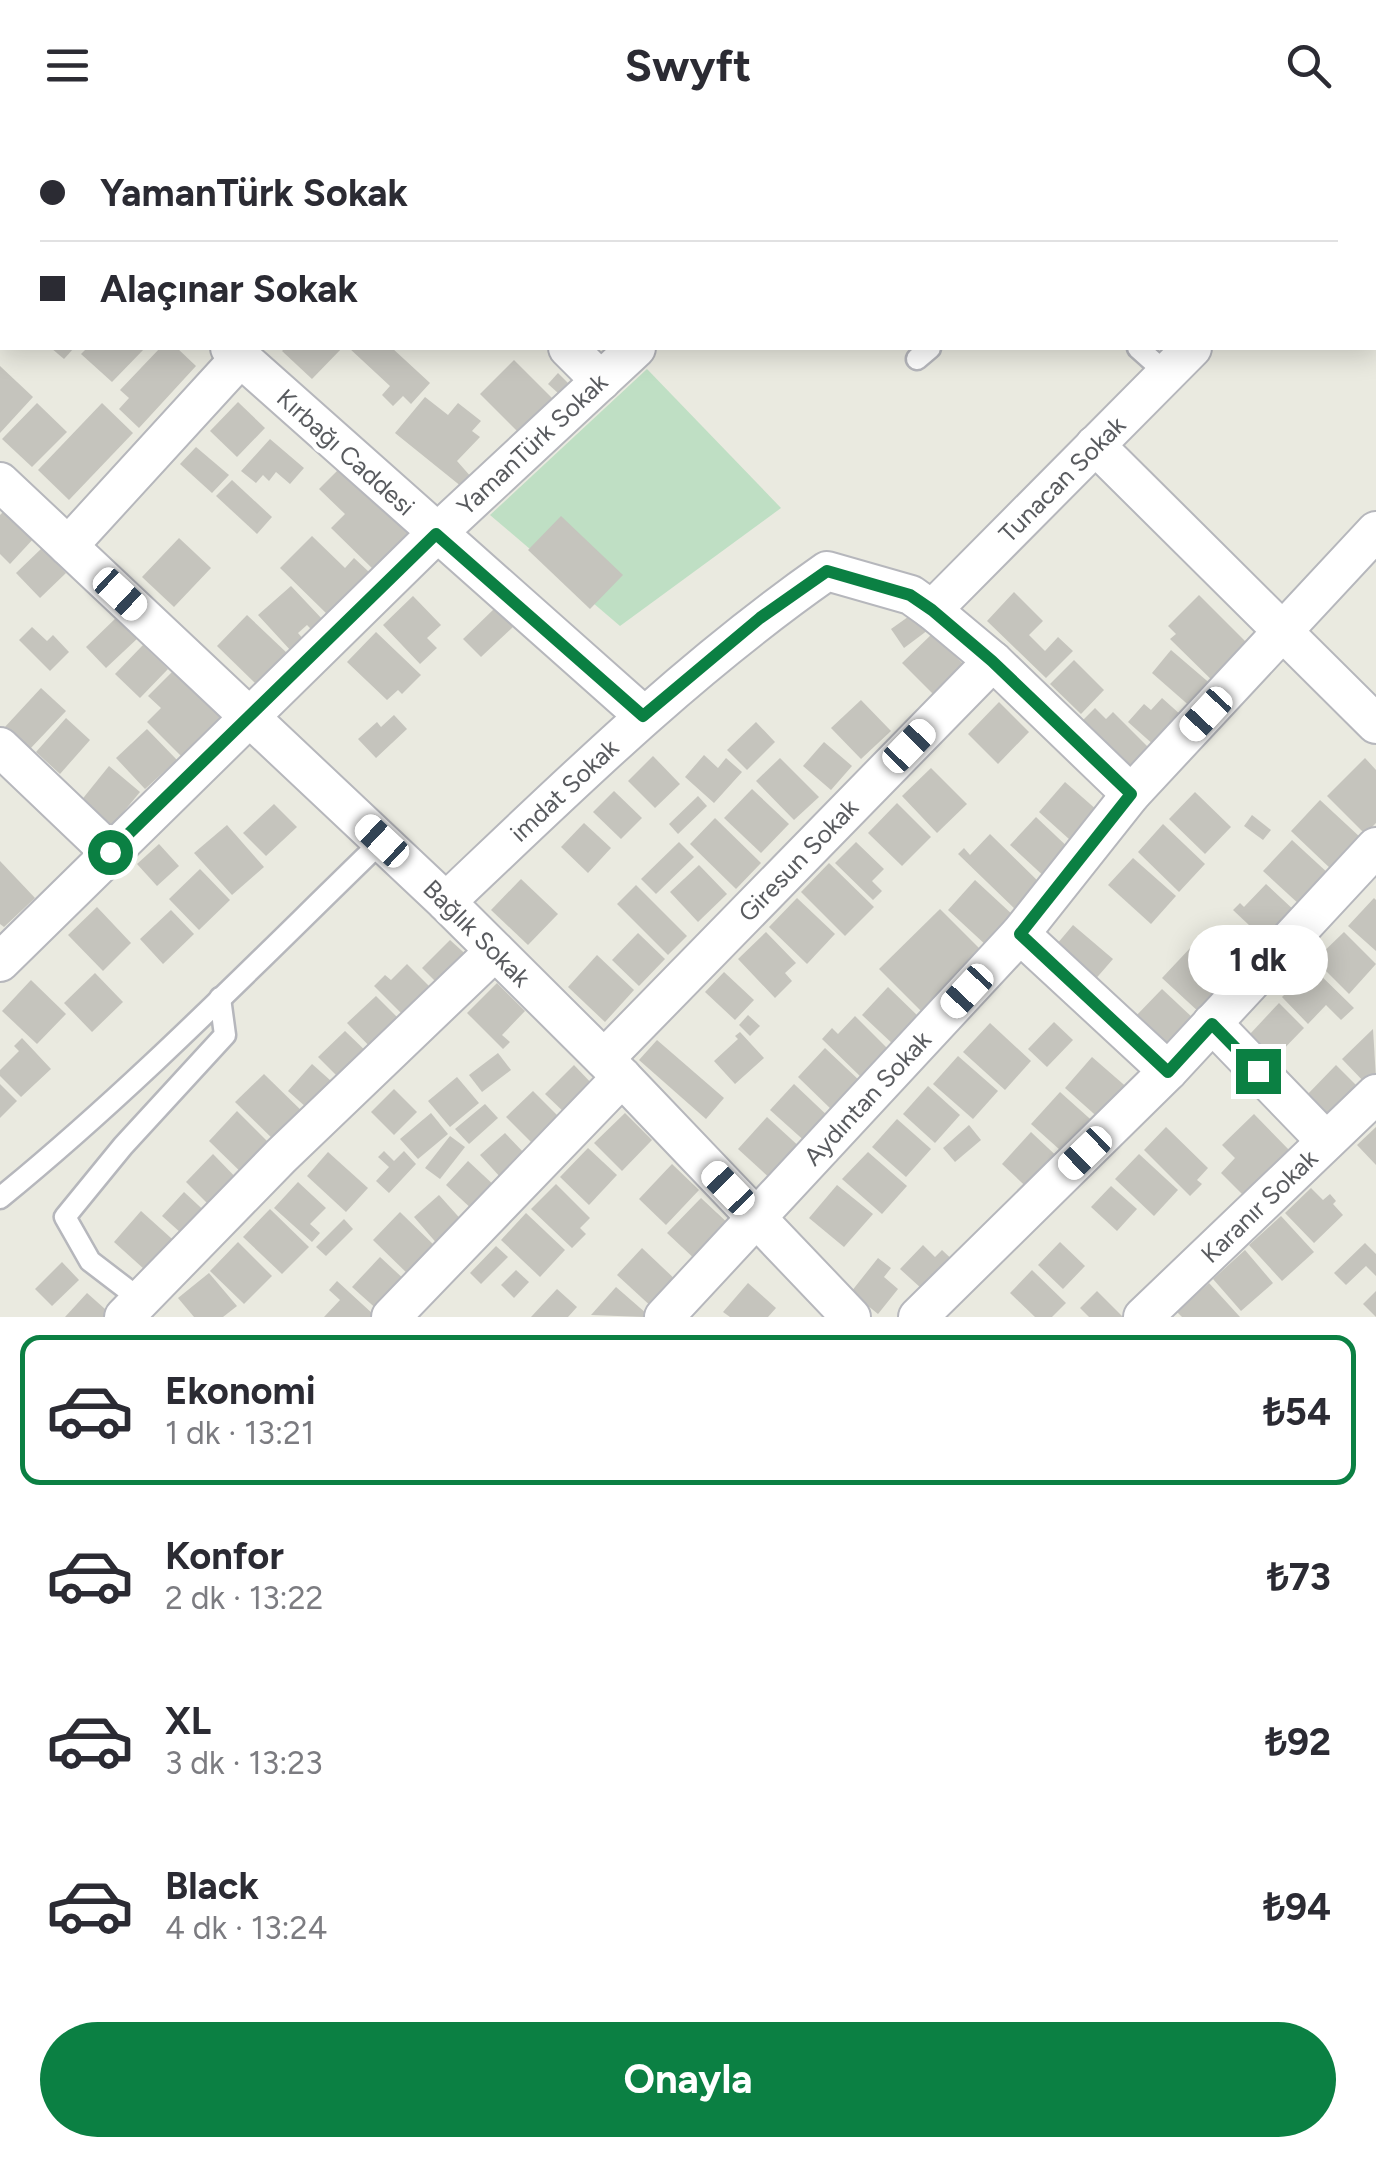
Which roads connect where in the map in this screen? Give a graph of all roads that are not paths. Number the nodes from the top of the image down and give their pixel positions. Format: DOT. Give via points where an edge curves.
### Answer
graph roads {
  1 [pos="570,350"];
  2 [pos="634,350"];
  3 [pos="1145,350"];
  4 [pos="235,352"];
  5 [pos="1179,360"];
  6 [pos="602,381"];
  7 [pos="1094,445"];
  8 [pos="0,482"];
  9 [pos="1376,531"];
  10 [pos="436,534"];
  11 [pos="68,546"];
  12 [pos="932,610"];
  13 [pos="1282,633"];
  14 [pos="992,661"];
  15 [pos="249,714"];
  16 [pos="643,716"];
  17 [pos="1376,724"];
  18 [pos="0,747"];
  19 [pos="1131,794"];
  20 [pos="382,841"];
  21 [pos="1376,847"];
  22 [pos="110,852"];
  23 [pos="446,902"];
  24 [pos="1020,934"];
  25 [pos="494,951"];
  26 [pos="0,962"];
  27 [pos="220,998"];
  28 [pos="1212,1024"];
  29 [pos="613,1068"];
  30 [pos="1168,1072"];
  31 [pos="1376,1094"];
  32 [pos="1326,1142"];
  33 [pos="0,1198"];
  34 [pos="755,1216"];
  35 [pos="132,1308"];
  36 [pos="391,1317"];
  37 [pos="664,1317"];
  38 [pos="851,1317"];
  39 [pos="918,1317"];
  40 [pos="1143,1317"];
  1 -- 6 [label="street"];
  2 -- 6 [label="street, YamanTürk Sokak"];
  3 -- 5 [label="lane"];
  4 -- 10 [label="street, Kırbağı Caddesi"];
  4 -- 11 [label="street"];
  5 -- 7 [label="street, Tunacan Sokak"];
  6 -- 10 [label="street, YamanTürk Sokak"];
  7 -- 12 [label="street, Tunacan Sokak"];
  7 -- 13 [label="street"];
  8 -- 11 [label="street, Bağlık Sokak"];
  9 -- 13 [label="street, Aydıntan Sokak"];
  10 -- 15 [label="street, YamanTürk Sokak"];
  10 -- 16 [label="street, Kırbağı Caddesi"];
  11 -- 15 [label="street, Bağlık Sokak"];
  12 -- 14 [label="street"];
  12 -- 16 [label="street, imdat Sokak" via="910,595 827,571"];
  13 -- 17 [label="street"];
  13 -- 19 [label="street, Aydıntan Sokak"];
  14 -- 19 [label="street"];
  14 -- 29 [label="street, Giresun Sokak"];
  15 -- 20 [label="street, Bağlık Sokak"];
  15 -- 22 [label="street, YamanTürk Sokak"];
  16 -- 23 [label="street, imdat Sokak"];
  18 -- 22 [label="street"];
  19 -- 24 [label="street, Aydıntan Sokak"];
  20 -- 23 [label="street, Bağlık Sokak"];
  20 -- 27 [label="lane"];
  21 -- 28 [label="street"];
  22 -- 26 [label="street, YamanTürk Sokak"];
  23 -- 25 [label="street, Bağlık Sokak"];
  24 -- 30 [label="street"];
  24 -- 34 [label="street, Aydıntan Sokak"];
  25 -- 29 [label="street, Bağlık Sokak"];
  25 -- 35 [label="street"];
  27 -- 33 [label="lane"];
  27 -- 35 [label="lane" via="225,1035 65,1218 90,1261"];
  28 -- 30 [label="street"];
  28 -- 32 [label="street"];
  29 -- 34 [label="street, Bağlık Sokak"];
  29 -- 36 [label="street, Giresun Sokak"];
  30 -- 39 [label="street"];
  31 -- 32 [label="street, Karanır Sokak"];
  32 -- 40 [label="street, Karanır Sokak"];
  34 -- 37 [label="street, Aydıntan Sokak"];
  34 -- 38 [label="street, Bağlık Sokak"];
}
